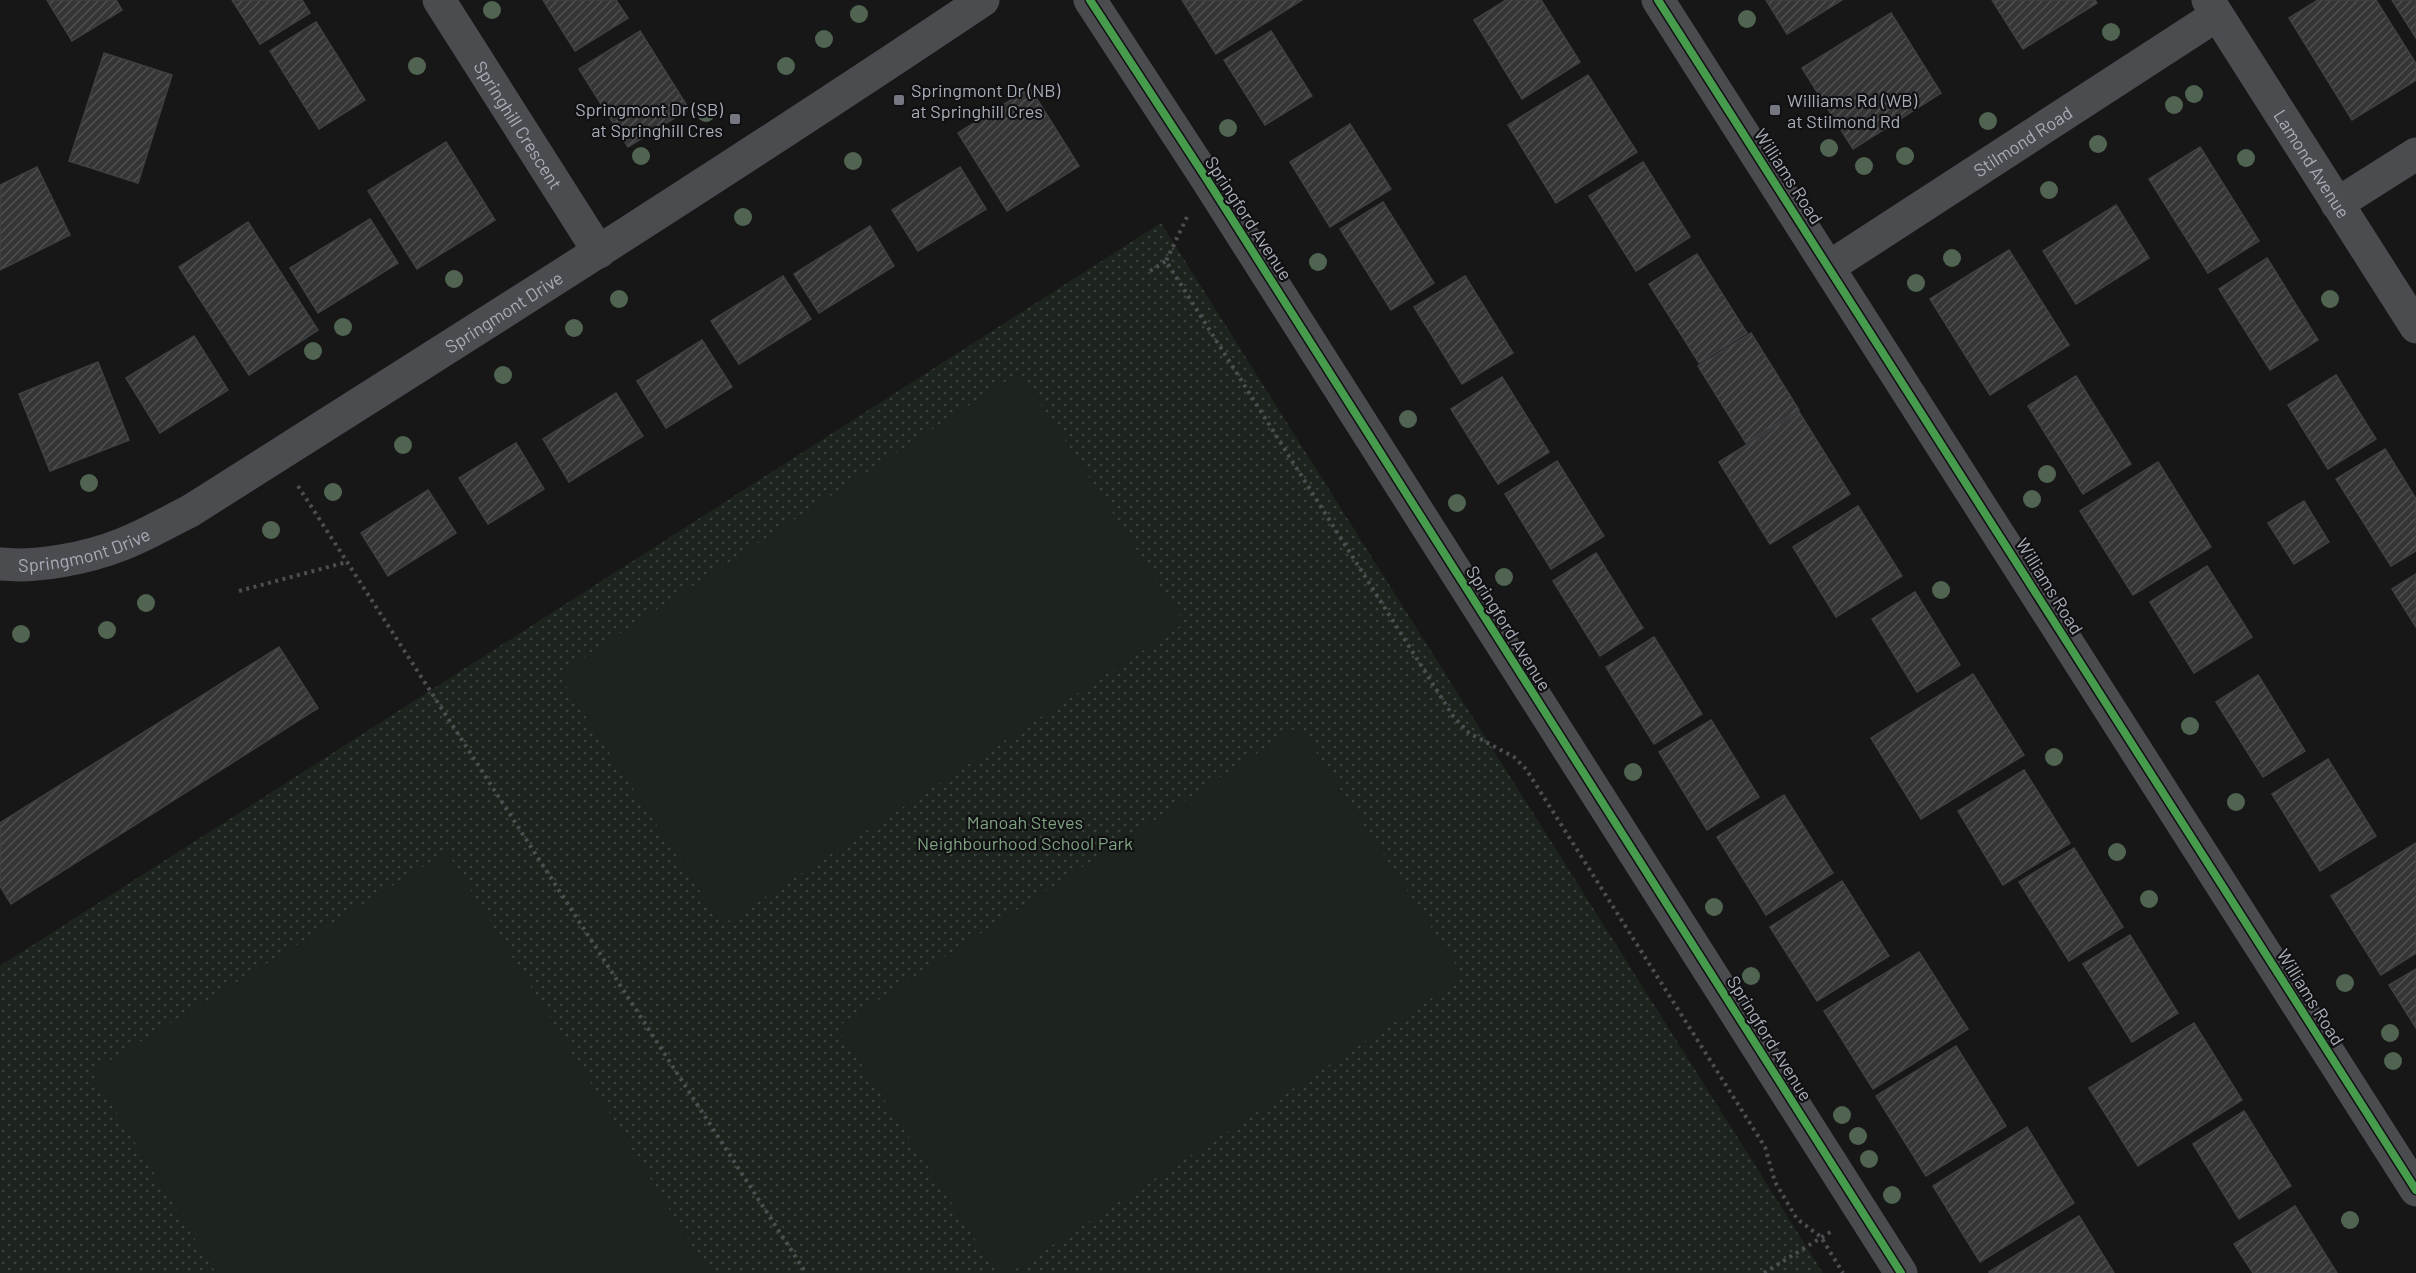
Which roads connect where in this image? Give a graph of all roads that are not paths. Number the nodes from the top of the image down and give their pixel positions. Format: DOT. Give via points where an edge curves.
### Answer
graph roads {
  1 [pos="439,0"];
  2 [pos="982,0"];
  3 [pos="1090,0"];
  4 [pos="1658,0"];
  5 [pos="2212,8"];
  6 [pos="2416,154"];
  7 [pos="2337,204"];
  8 [pos="599,252"];
  9 [pos="1829,267"];
  10 [pos="2416,327"];
  11 [pos="0,564"];
  12 [pos="2416,1190"];
  13 [pos="1901,1273"];
  1 -- 8 [label="street, Springhill Crescent"];
  2 -- 8 [label="street, Springmont Drive"];
  3 -- 13 [label="street, Springford Avenue"];
  4 -- 9 [label="street, Williams Road"];
  5 -- 7 [label="street, Lamond Avenue"];
  5 -- 9 [label="street, Stilmond Road"];
  6 -- 7 [label="street"];
  7 -- 10 [label="street, Lamond Avenue"];
  8 -- 11 [label="street, Springmont Drive" via="190,511 122,545 64,561"];
  9 -- 12 [label="street, Williams Road"];
}
